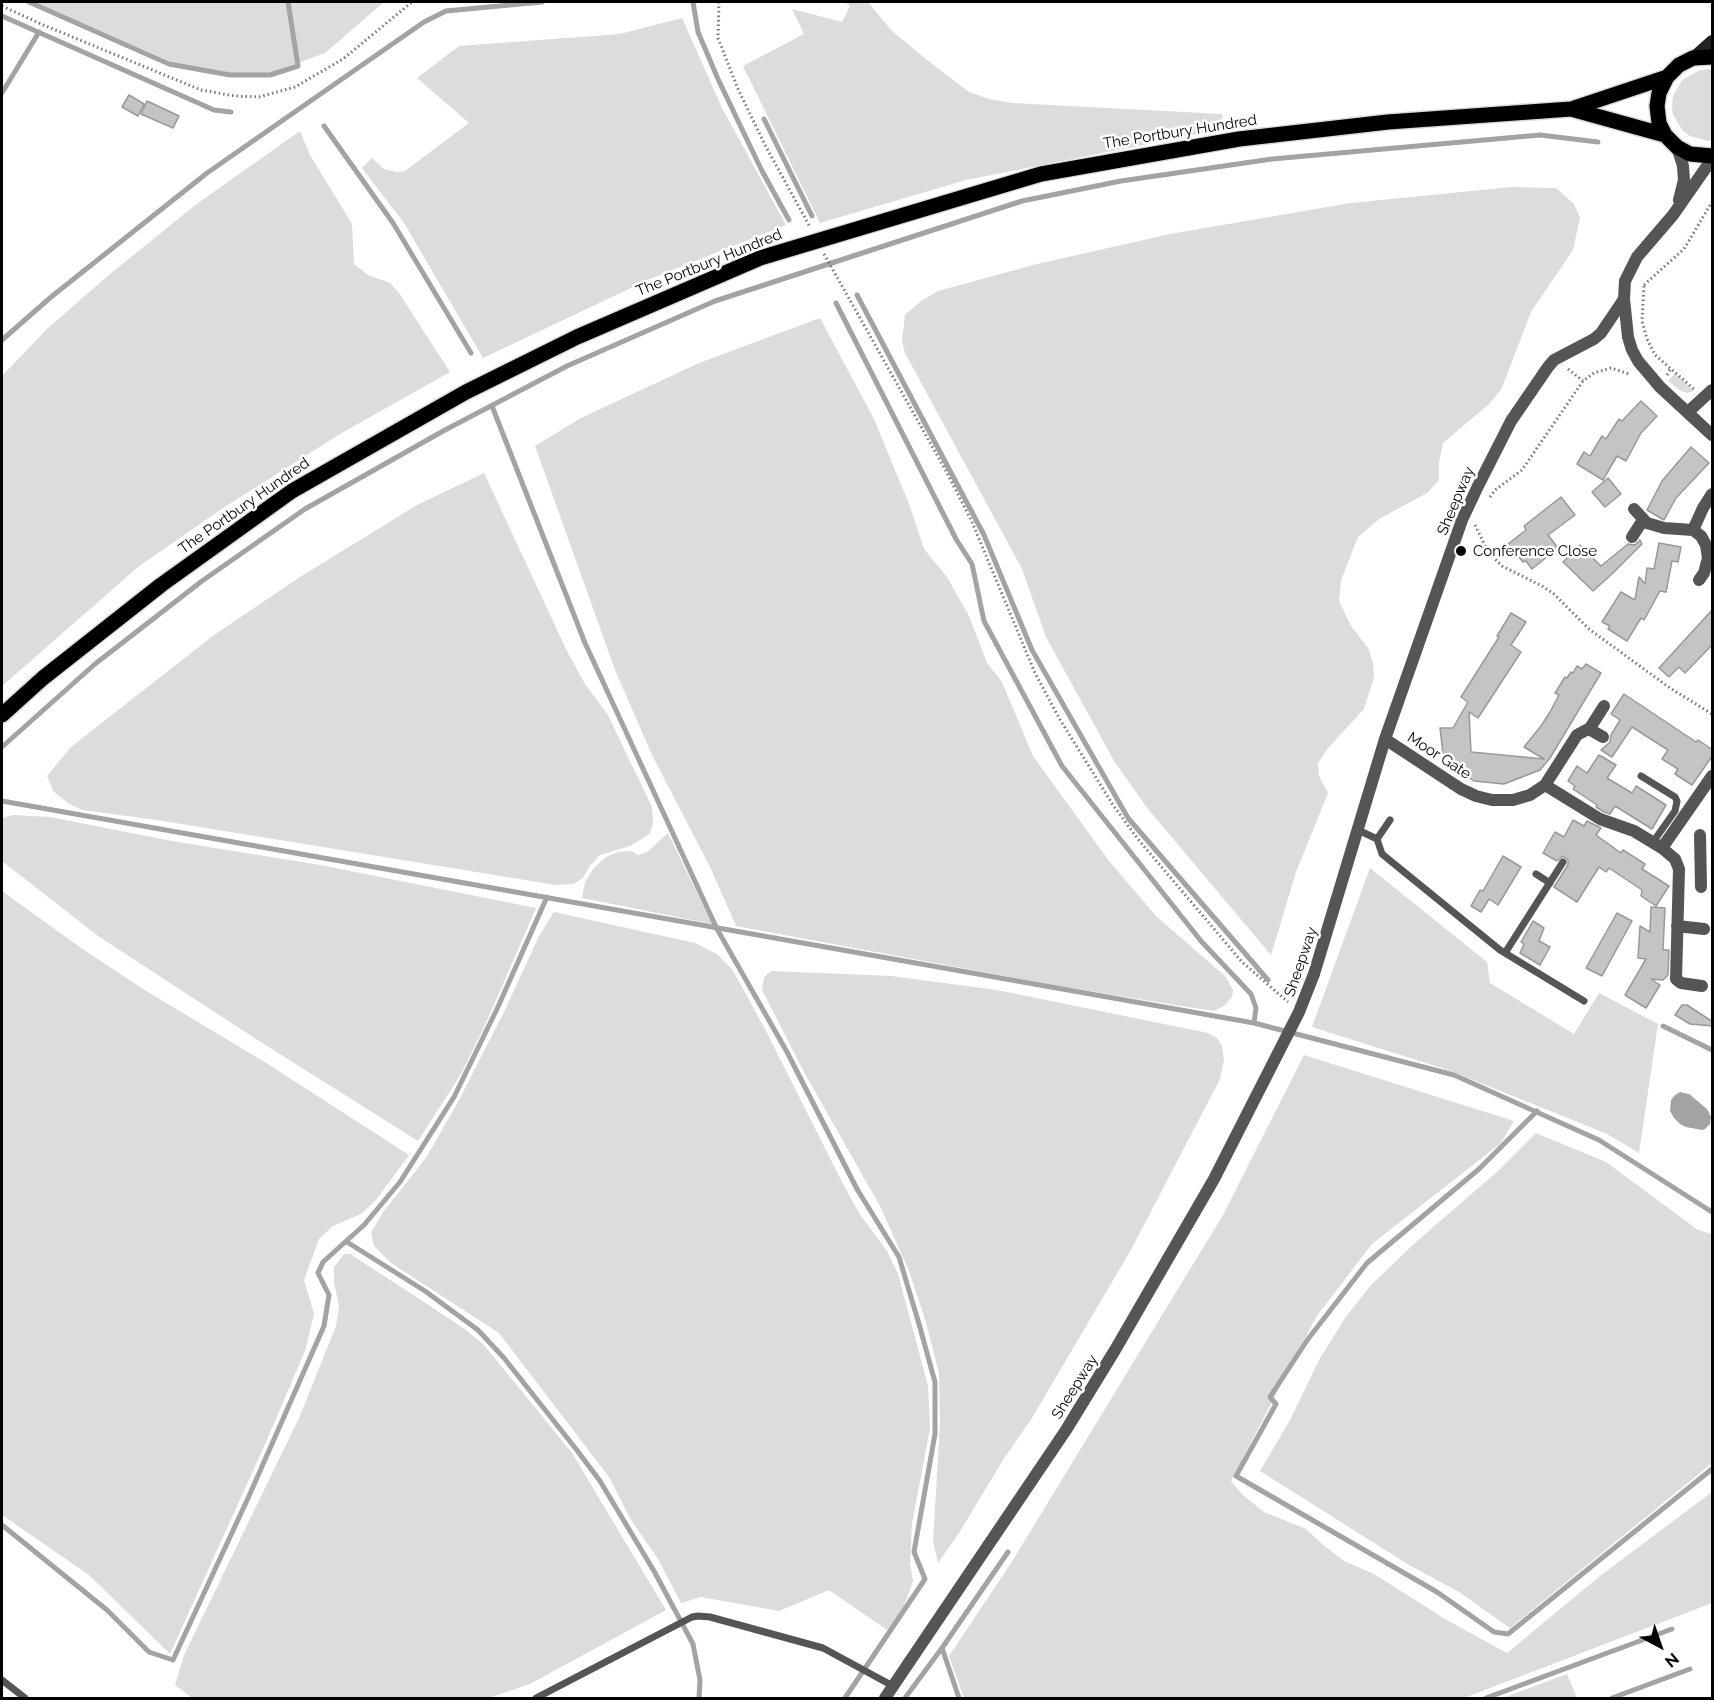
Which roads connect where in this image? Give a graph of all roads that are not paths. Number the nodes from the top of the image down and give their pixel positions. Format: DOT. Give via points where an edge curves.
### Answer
graph roads {
  1 [pos="1713,41"];
  2 [pos="1713,57"];
  3 [pos="1693,58"];
  4 [pos="1667,77"];
  5 [pos="1571,108"];
  6 [pos="1665,135"];
  7 [pos="1677,147"];
  8 [pos="1713,158"];
  9 [pos="1673,215"];
  10 [pos="1624,299"];
  11 [pos="1708,394"];
  12 [pos="1688,412"];
  13 [pos="1713,435"];
  14 [pos="1713,495"];
  15 [pos="1634,509"];
  16 [pos="1643,520"];
  17 [pos="1694,530"];
  18 [pos="1632,537"];
  19 [pos="1699,580"];
  20 [pos="1604,706"];
  21 [pos="2,715"];
  22 [pos="1589,729"];
  23 [pos="1603,737"];
  24 [pos="1385,738"];
  25 [pos="1641,776"];
  26 [pos="1713,776"];
  27 [pos="1545,785"];
  28 [pos="1390,820"];
  29 [pos="1358,830"];
  30 [pos="1701,835"];
  31 [pos="1377,839"];
  32 [pos="1657,845"];
  33 [pos="1701,860"];
  34 [pos="1563,862"];
  35 [pos="1679,867"];
  36 [pos="1536,874"];
  37 [pos="1550,883"];
  38 [pos="1701,887"];
  39 [pos="1677,926"];
  40 [pos="1704,928"];
  41 [pos="1505,953"];
  42 [pos="1702,986"];
  43 [pos="1584,1000"];
  44 [pos="2,1680"];
  45 [pos="893,1686"];
  46 [pos="25,1698"];
  47 [pos="536,1698"];
  48 [pos="885,1698"];
  1 -- 3 [label="main road"];
  2 -- 3 [label="main road"];
  3 -- 4 [label="main road"];
  4 -- 5 [label="main road, The Portbury Hundred"];
  4 -- 6 [label="main road" via="1657,106"];
  5 -- 6 [label="main road, The Portbury Hundred"];
  5 -- 21 [label="main road, The Portbury Hundred" via="1388,122 1239,139 1041,174 760,258 577,337 466,392 292,490 143,599"];
  6 -- 7 [label="main road"];
  7 -- 8 [label="main road"];
  7 -- 9 [label="street" via="1684,180"];
  8 -- 9 [label="street"];
  9 -- 10 [label="street" via="1637,257 1625,281"];
  10 -- 12 [label="street" via="1632,350 1653,380"];
  10 -- 24 [label="street, Sheepway" via="1601,333 1554,360 1530,391 1494,452 1462,520"];
  11 -- 12 [label="street"];
  12 -- 13 [label="street"];
  14 -- 17 [label="street"];
  15 -- 16 [label="street"];
  16 -- 17 [label="street" via="1655,526"];
  16 -- 18 [label="street"];
  17 -- 19 [label="street" via="1707,550 1707,563"];
  20 -- 22 [label="street"];
  22 -- 23 [label="street"];
  22 -- 27 [label="street" via="1577,735"];
  24 -- 27 [label="street, Moor Gate" via="1476,796 1513,800"];
  24 -- 29 [label="street, Sheepway"];
  25 -- 32 [label="lane" via="1677,801"];
  26 -- 32 [label="street"];
  27 -- 32 [label="street" via="1600,819 1634,831"];
  28 -- 31 [label="lane"];
  29 -- 31 [label="lane"];
  29 -- 45 [label="street, Sheepway" via="1299,1011 1214,1179 1066,1430"];
  30 -- 33 [label="street"];
  31 -- 41 [label="lane" via="1382,854"];
  32 -- 35 [label="street"];
  33 -- 35 [label="street"];
  33 -- 38 [label="street"];
  34 -- 37 [label="lane"];
  35 -- 39 [label="street"];
  36 -- 37 [label="lane"];
  37 -- 41 [label="lane"];
  39 -- 40 [label="street"];
  39 -- 42 [label="street" via="1676,979"];
  41 -- 43 [label="lane"];
  44 -- 46 [label="lane"];
  45 -- 47 [label="lane" via="823,1647 710,1617 692,1617"];
  45 -- 48 [label="street, Sheepway"];
}
